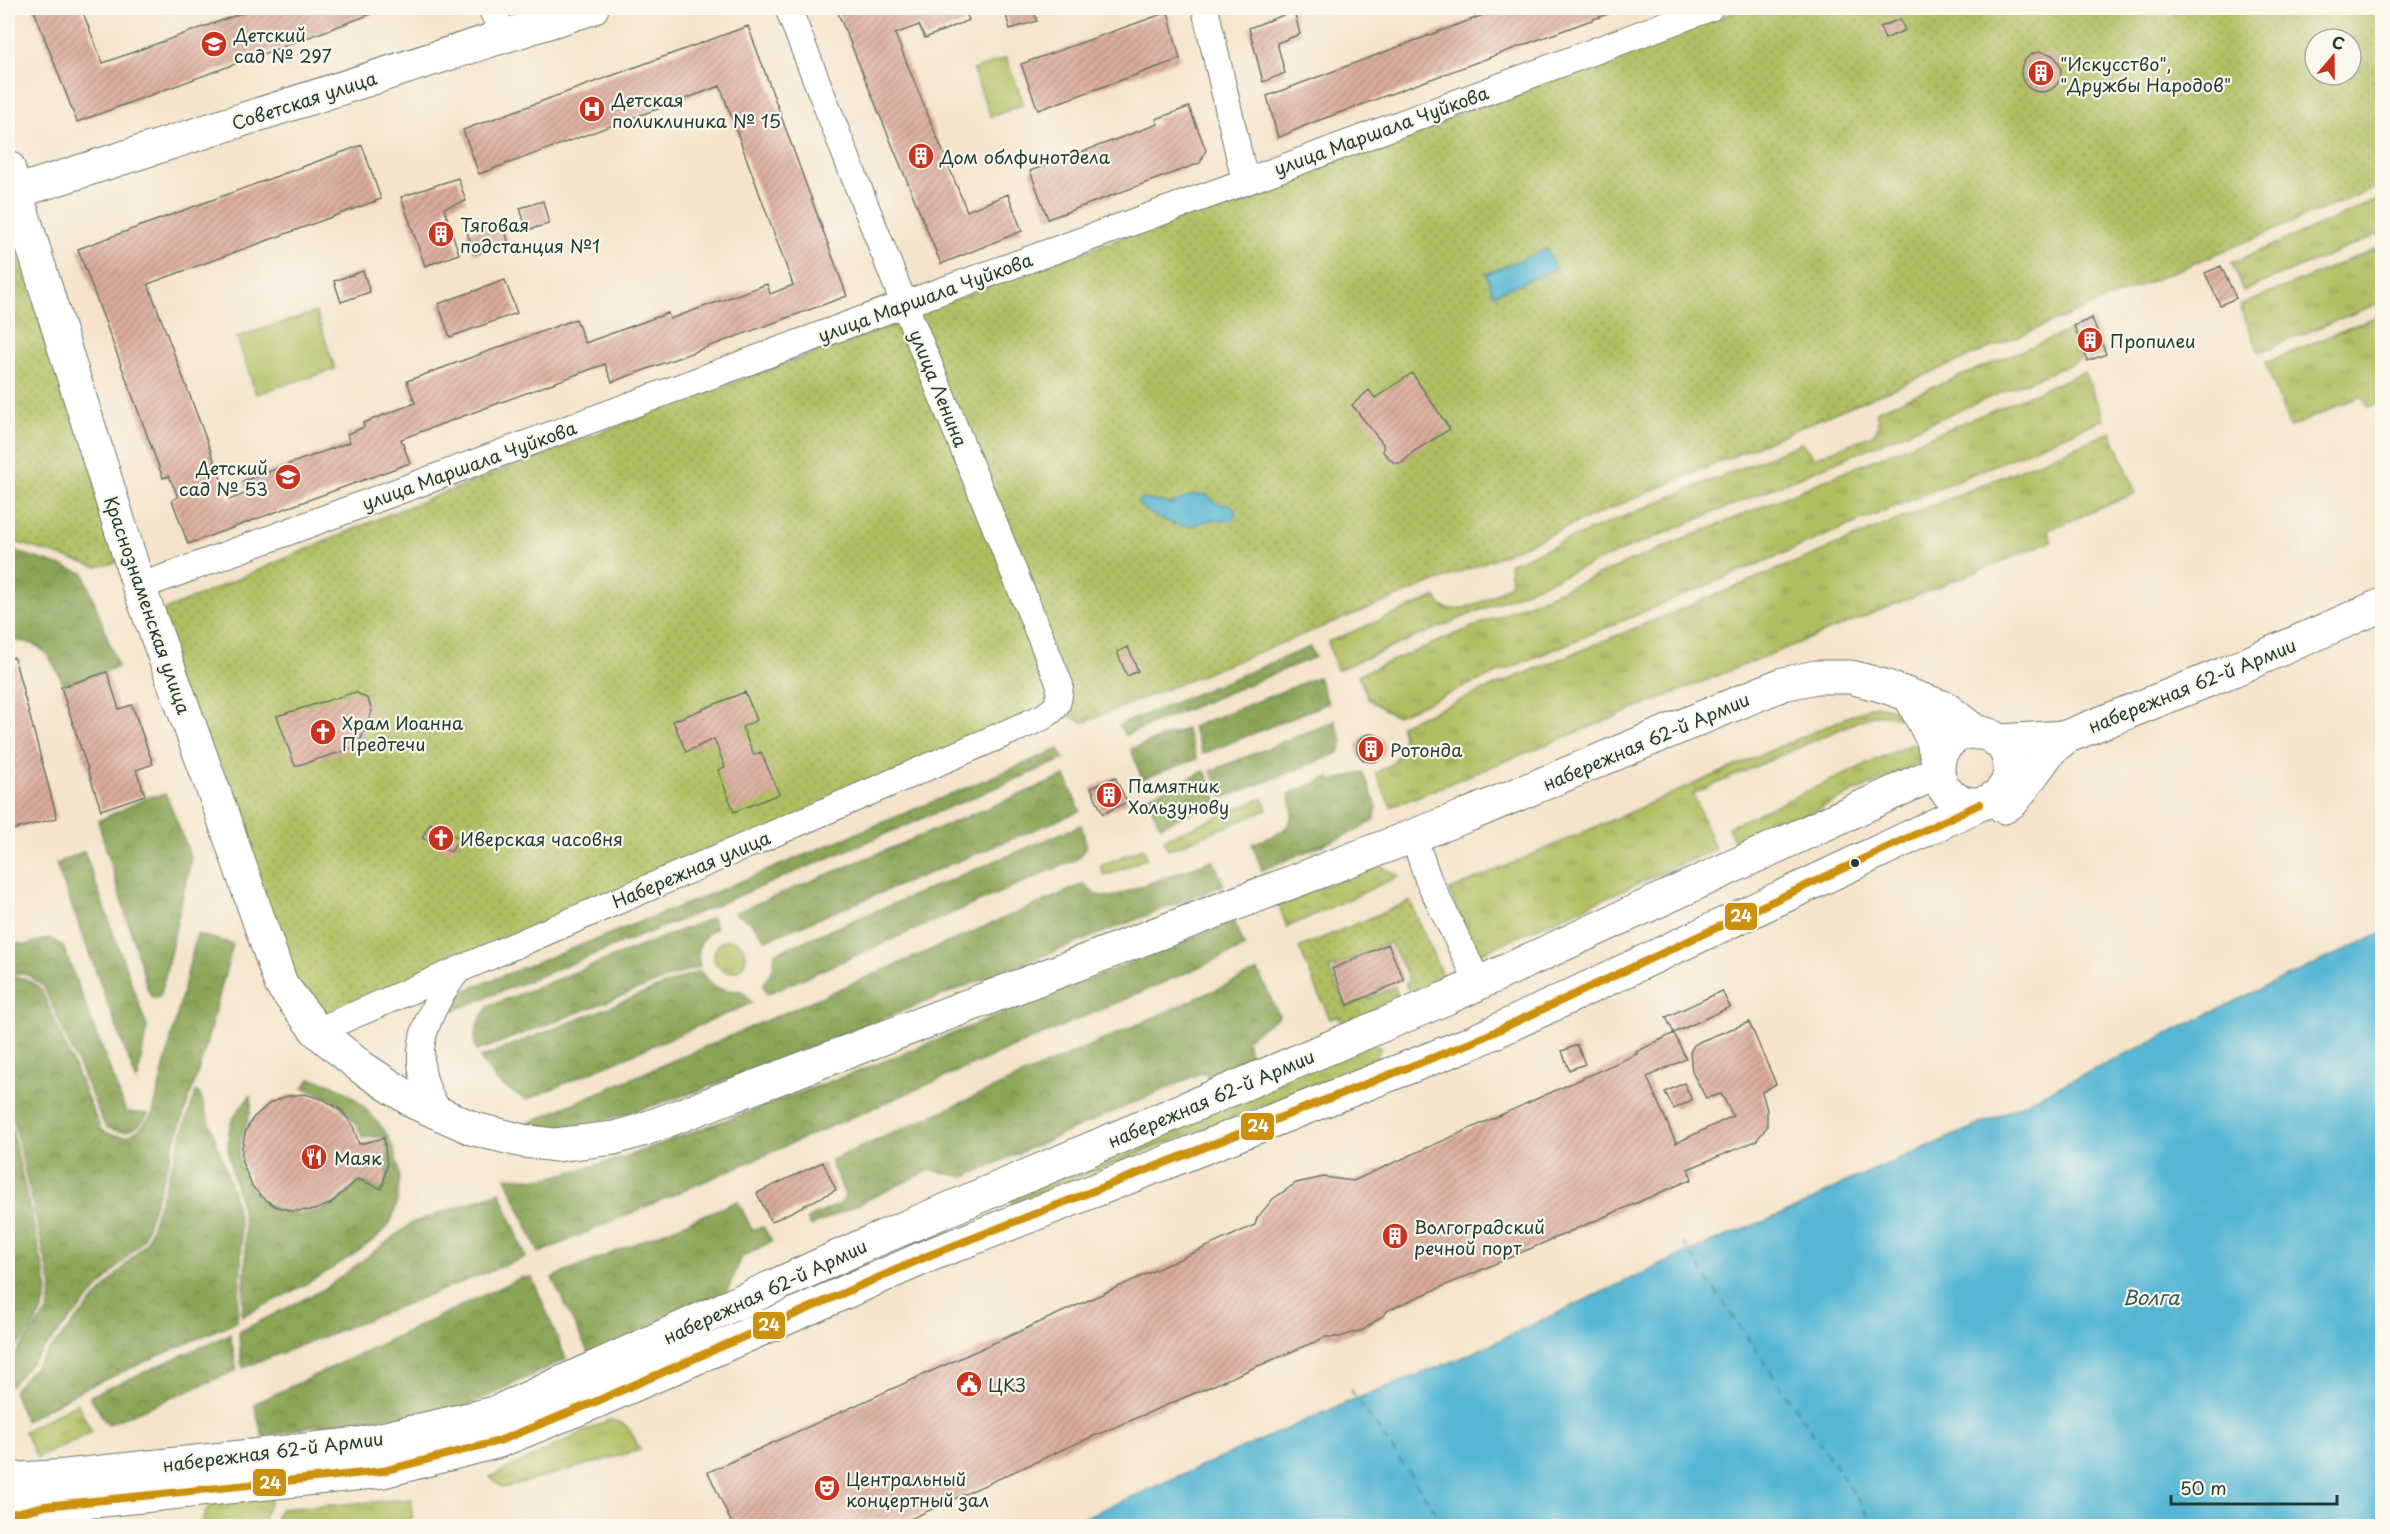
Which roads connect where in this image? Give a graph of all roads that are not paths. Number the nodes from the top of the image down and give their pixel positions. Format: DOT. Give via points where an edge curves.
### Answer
graph roads {
  1 [pos="592,8"];
  2 [pos="788,8"];
  3 [pos="1205,8"];
  4 [pos="1710,8"];
  5 [pos="498,21"];
  6 [pos="12,180"];
  7 [pos="1245,181"];
  8 [pos="905,304"];
  9 [pos="139,587"];
  10 [pos="2382,605"];
  11 [pos="1897,691"];
  12 [pos="1059,701"];
  13 [pos="1945,708"];
  14 [pos="2103,722"];
  15 [pos="1987,737"];
  16 [pos="2058,743"];
  17 [pos="1938,767"];
  18 [pos="2008,778"];
  19 [pos="1980,804"];
  20 [pos="1920,830"];
  21 [pos="1413,835"];
  22 [pos="457,971"];
  23 [pos="1479,984"];
  24 [pos="318,1031"];
  25 [pos="442,1116"];
  26 [pos="14,1481"];
  27 [pos="8,1515"];
  1 -- 5 [label="main road, Советская улица"];
  2 -- 8 [label="street, улица Ленина"];
  3 -- 7 [label="street"];
  4 -- 7 [label="street, улица Маршала Чуйкова"];
  5 -- 6 [label="main road, Советская улица"];
  6 -- 9 [label="main road, Краснознаменская улица"];
  7 -- 8 [label="street, улица Маршала Чуйкова"];
  8 -- 9 [label="street, улица Маршала Чуйкова"];
  8 -- 12 [label="street, улица Ленина" via="1060,685"];
  9 -- 24 [label="main road, Краснознаменская улица" via="281,984"];
  10 -- 14 [label="main road, набережная 62-й Армии"];
  11 -- 13 [label="main road, набережная 62-й Армии"];
  11 -- 17 [label="main road" via="1932,738"];
  11 -- 21 [label="main road, набережная 62-й Армии" via="1851,677 1816,677 1783,684"];
  12 -- 22 [label="street, Набережная улица" via="1054,710 1041,718"];
  13 -- 14 [label="main road" via="1996,720 2047,724"];
  13 -- 15 [label="main road"];
  14 -- 16 [label="main road, набережная 62-й Армии"];
  15 -- 16 [label="main road, набережная 62-й Армии"];
  15 -- 17 [label="main road" via="1956,737 1942,752"];
  15 -- 18 [label="main road" via="2004,748"];
  16 -- 18 [label="main road"];
  16 -- 20 [label="main road" via="2013,801 1972,826"];
  17 -- 19 [label="main road" via="1947,793 1968,804"];
  17 -- 23 [label="main road, набережная 62-й Армии"];
  18 -- 19 [label="main road" via="1998,795"];
  19 -- 20 [label="main road, набережная 62-й Армии"];
  20 -- 27 [label="main road, набережная 62-й Армии" via="1473,1042 930,1255 499,1441 383,1471 45,1506"];
  21 -- 23 [label="street" via="1428,879"];
  21 -- 25 [label="main road, набережная 62-й Армии" via="614,1138 555,1145 523,1141"];
  22 -- 24 [label="street, Набережная улица"];
  22 -- 25 [label="street" via="431,1016 419,1060 430,1100"];
  23 -- 26 [label="main road, набережная 62-й Армии" via="871,1242 495,1413 358,1444"];
  24 -- 25 [label="main road, набережная 62-й Армии" via="389,1087"];
}
